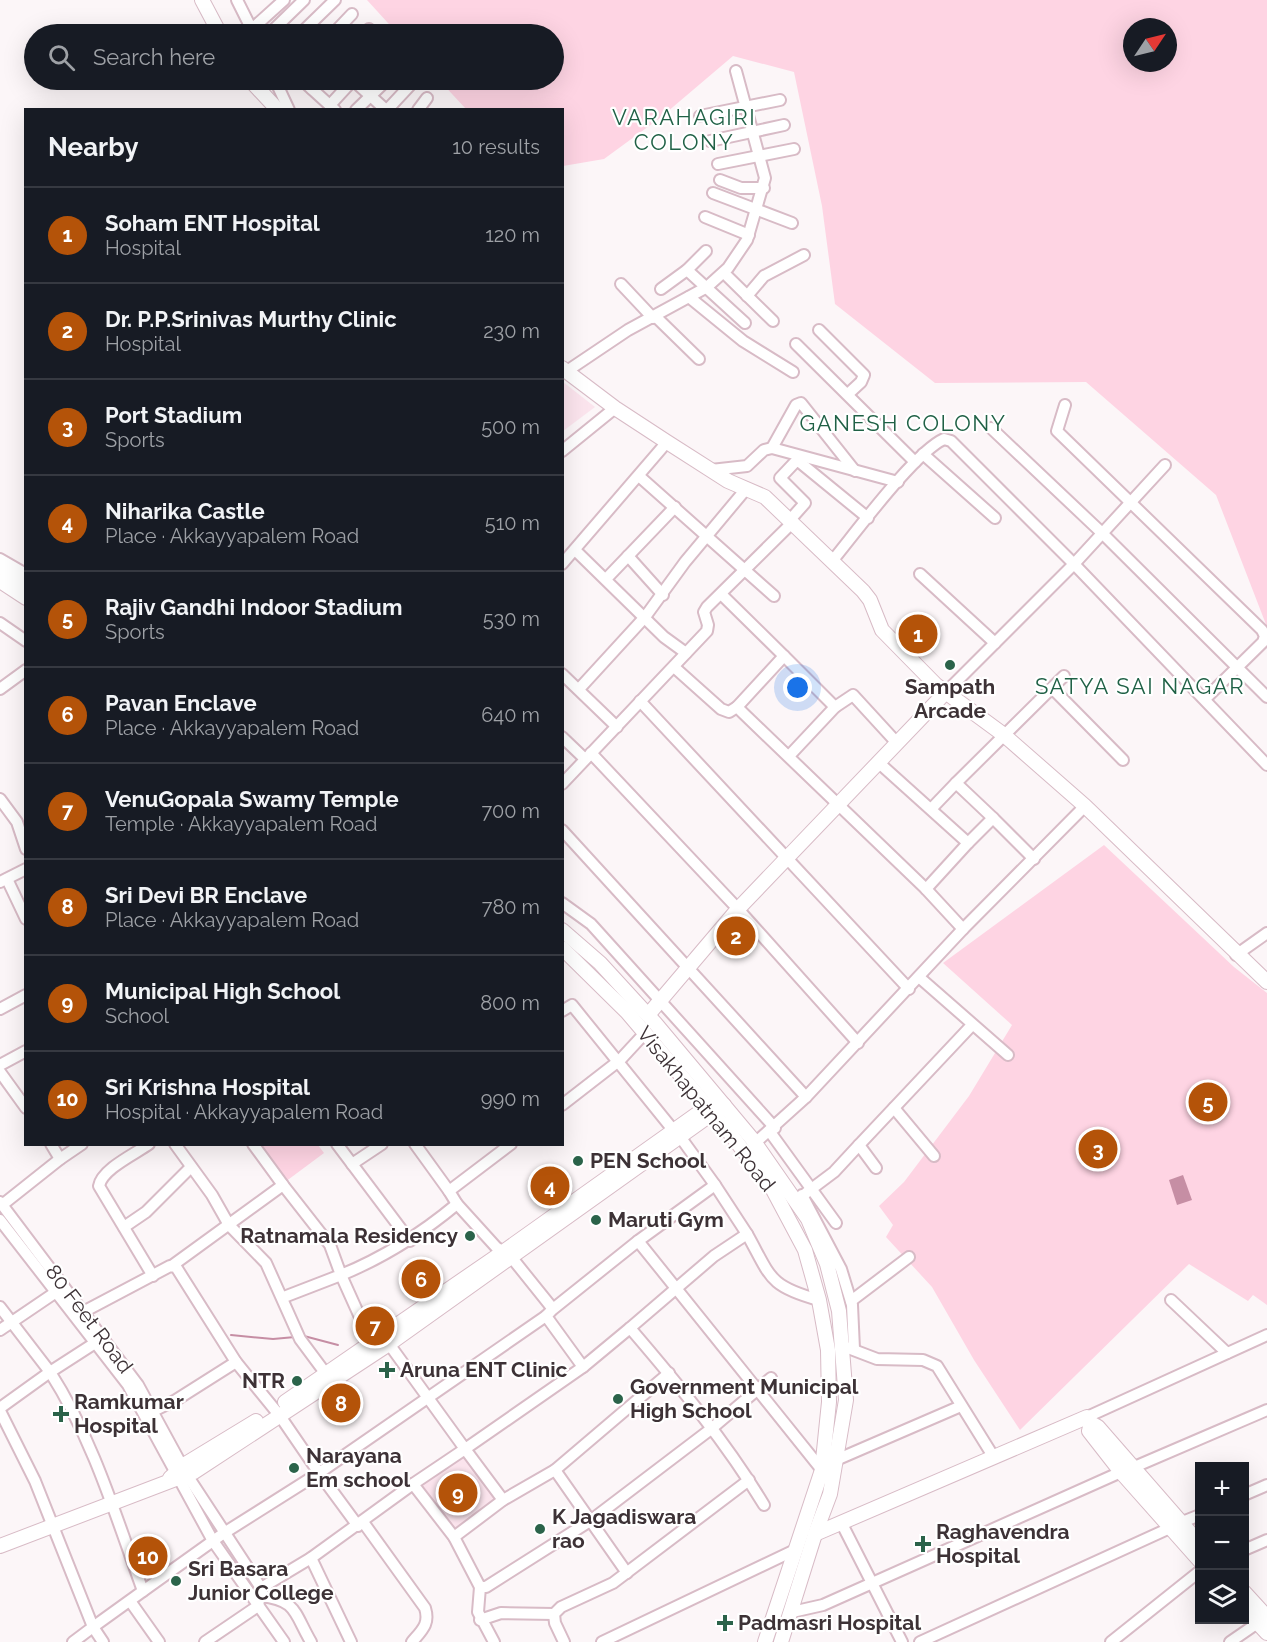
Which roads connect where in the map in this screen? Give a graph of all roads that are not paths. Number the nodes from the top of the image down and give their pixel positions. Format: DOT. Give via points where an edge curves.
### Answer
graph roads {
  1 [pos="202,0"];
  2 [pos="237,0"];
  3 [pos="284,0"];
  4 [pos="304,0"];
  5 [pos="335,0"];
  6 [pos="352,14"];
  7 [pos="286,17"];
  8 [pos="215,24"];
  9 [pos="250,24"];
  10 [pos="261,24"];
  11 [pos="279,24"];
  12 [pos="293,24"];
  13 [pos="312,24"];
  14 [pos="342,24"];
  15 [pos="736,71"];
  16 [pos="259,90"];
  17 [pos="280,90"];
  18 [pos="312,90"];
  19 [pos="345,90"];
  20 [pos="364,90"];
  21 [pos="377,90"];
  22 [pos="405,90"];
  23 [pos="371,96"];
  24 [pos="427,98"];
  25 [pos="780,100"];
  26 [pos="332,107"];
  27 [pos="276,108"];
  28 [pos="288,108"];
  29 [pos="358,108"];
  30 [pos="384,108"];
  31 [pos="388,108"];
  32 [pos="420,108"];
  33 [pos="746,108"];
  34 [pos="700,116"];
  35 [pos="784,125"];
  36 [pos="753,132"];
  37 [pos="710,141"];
  38 [pos="794,149"];
  39 [pos="760,158"];
  40 [pos="718,164"];
  41 [pos="720,180"];
  42 [pos="764,188"];
  43 [pos="712,193"];
  44 [pos="757,210"];
  45 [pos="705,217"];
  46 [pos="792,223"];
  47 [pos="749,235"];
  48 [pos="706,251"];
  49 [pos="804,255"];
  50 [pos="687,270"];
  51 [pos="724,273"];
  52 [pos="621,284"];
  53 [pos="661,289"];
  54 [pos="704,289"];
  55 [pos="747,296"];
  56 [pos="689,297"];
  57 [pos="655,317"];
  58 [pos="773,321"];
  59 [pos="745,323"];
  60 [pos="819,330"];
  61 [pos="796,344"];
  62 [pos="699,359"];
  63 [pos="565,369"];
  64 [pos="793,372"];
  65 [pos="848,394"];
  66 [pos="1065,405"];
  67 [pos="615,408"];
  68 [pos="991,428"];
  69 [pos="667,442"];
  70 [pos="772,448"];
  71 [pos="564,449"];
  72 [pos="924,454"];
  73 [pos="915,462"];
  74 [pos="1165,465"];
  75 [pos="711,470"];
  76 [pos="855,471"];
  77 [pos="640,477"];
  78 [pos="898,482"];
  79 [pos="746,489"];
  80 [pos="1129,503"];
  81 [pos="675,507"];
  82 [pos="868,518"];
  83 [pos="995,518"];
  84 [pos="791,522"];
  85 [pos="1102,532"];
  86 [pos="705,537"];
  87 [pos="575,550"];
  88 [pos="628,556"];
  89 [pos="0,559"];
  90 [pos="833,560"];
  91 [pos="564,562"];
  92 [pos="1074,564"];
  93 [pos="0,566"];
  94 [pos="742,570"];
  95 [pos="24,573"];
  96 [pos="920,574"];
  97 [pos="606,579"];
  98 [pos="0,581"];
  99 [pos="24,582"];
  100 [pos="721,594"];
  101 [pos="663,595"];
  102 [pos="24,597"];
  103 [pos="774,597"];
  104 [pos="645,617"];
  105 [pos="0,623"];
  106 [pos="24,640"];
  107 [pos="995,644"];
  108 [pos="686,653"];
  109 [pos="784,656"];
  110 [pos="674,667"];
  111 [pos="1238,669"];
  112 [pos="24,671"];
  113 [pos="564,676"];
  114 [pos="1064,676"];
  115 [pos="579,688"];
  116 [pos="1052,688"];
  117 [pos="0,689"];
  118 [pos="945,693"];
  119 [pos="1267,697"];
  120 [pos="1205,699"];
  121 [pos="640,702"];
  122 [pos="835,706"];
  123 [pos="737,707"];
  124 [pos="617,727"];
  125 [pos="1004,735"];
  126 [pos="564,738"];
  127 [pos="897,742"];
  128 [pos="588,756"];
  129 [pos="789,756"];
  130 [pos="1123,760"];
  131 [pos="878,762"];
  132 [pos="1267,765"];
  133 [pos="564,782"];
  134 [pos="956,783"];
  135 [pos="0,799"];
  136 [pos="839,804"];
  137 [pos="1084,806"];
  138 [pos="932,807"];
  139 [pos="993,818"];
  140 [pos="21,823"];
  141 [pos="564,832"];
  142 [pos="24,839"];
  143 [pos="968,843"];
  144 [pos="786,857"];
  145 [pos="1034,858"];
  146 [pos="24,870"];
  147 [pos="4,880"];
  148 [pos="926,889"];
  149 [pos="564,904"];
  150 [pos="738,909"];
  151 [pos="24,915"];
  152 [pos="963,929"];
  153 [pos="564,932"];
  154 [pos="1267,933"];
  155 [pos="564,950"];
  156 [pos="1236,955"];
  157 [pos="688,967"];
  158 [pos="920,978"];
  159 [pos="1267,982"];
  160 [pos="909,989"];
  161 [pos="24,996"];
  162 [pos="564,998"];
  163 [pos="660,1001"];
  164 [pos="2,1004"];
  165 [pos="572,1005"];
  166 [pos="564,1010"];
  167 [pos="648,1016"];
  168 [pos="972,1025"];
  169 [pos="645,1033"];
  170 [pos="858,1043"];
  171 [pos="24,1052"];
  172 [pos="1008,1055"];
  173 [pos="620,1060"];
  174 [pos="0,1065"];
  175 [pos="0,1072"];
  176 [pos="806,1097"];
  177 [pos="564,1103"];
  178 [pos="24,1105"];
  179 [pos="716,1106"];
  180 [pos="894,1108"];
  181 [pos="772,1130"];
  182 [pos="677,1135"];
  183 [pos="755,1143"];
  184 [pos="859,1145"];
  185 [pos="52,1146"];
  186 [pos="79,1146"];
  187 [pos="146,1146"];
  188 [pos="176,1146"];
  189 [pos="254,1146"];
  190 [pos="338,1146"];
  191 [pos="379,1146"];
  192 [pos="416,1146"];
  193 [pos="508,1146"];
  194 [pos="934,1156"];
  195 [pos="60,1159"];
  196 [pos="352,1164"];
  197 [pos="191,1167"];
  198 [pos="876,1168"];
  199 [pos="283,1185"];
  200 [pos="715,1185"];
  201 [pos="449,1191"];
  202 [pos="803,1195"];
  203 [pos="457,1204"];
  204 [pos="2,1215"];
  205 [pos="836,1223"];
  206 [pos="229,1225"];
  207 [pos="124,1227"];
  208 [pos="747,1234"];
  209 [pos="410,1241"];
  210 [pos="638,1241"];
  211 [pos="507,1255"];
  212 [pos="909,1257"];
  213 [pos="173,1265"];
  214 [pos="341,1275"];
  215 [pos="153,1276"];
  216 [pos="678,1288"];
  217 [pos="61,1289"];
  218 [pos="284,1297"];
  219 [pos="819,1300"];
  220 [pos="1171,1300"];
  221 [pos="851,1301"];
  222 [pos="0,1307"];
  223 [pos="85,1311"];
  224 [pos="550,1313"];
  225 [pos="359,1315"];
  226 [pos="11,1323"];
  227 [pos="630,1328"];
  228 [pos="0,1330"];
  229 [pos="1267,1335"];
  230 [pos="95,1343"];
  231 [pos="390,1344"];
  232 [pos="848,1348"];
  233 [pos="1227,1353"];
  234 [pos="236,1362"];
  235 [pos="583,1367"];
  236 [pos="50,1372"];
  237 [pos="669,1373"];
  238 [pos="326,1374"];
  239 [pos="771,1378"];
  240 [pos="757,1389"];
  241 [pos="428,1399"];
  242 [pos="960,1406"];
  243 [pos="0,1409"];
  244 [pos="1267,1410"];
  245 [pos="278,1413"];
  246 [pos="148,1414"];
  247 [pos="1089,1420"];
  248 [pos="711,1430"];
  249 [pos="465,1449"];
  250 [pos="993,1456"];
  251 [pos="836,1460"];
  252 [pos="555,1470"];
  253 [pos="822,1470"];
  254 [pos="1126,1470"];
  255 [pos="319,1473"];
  256 [pos="178,1475"];
  257 [pos="749,1480"];
  258 [pos="413,1484"];
  259 [pos="1267,1485"];
  260 [pos="1249,1493"];
  261 [pos="502,1500"];
  262 [pos="112,1505"];
  263 [pos="764,1505"];
  264 [pos="1198,1516"];
  265 [pos="590,1521"];
  266 [pos="361,1524"];
  267 [pos="842,1524"];
  268 [pos="50,1525"];
  269 [pos="1175,1526"];
  270 [pos="224,1533"];
  271 [pos="815,1534"];
  272 [pos="454,1538"];
  273 [pos="1195,1540"];
  274 [pos="1267,1540"];
  275 [pos="213,1541"];
  276 [pos="0,1546"];
  277 [pos="1249,1548"];
  278 [pos="795,1550"];
  279 [pos="1195,1554"];
  280 [pos="311,1558"];
  281 [pos="627,1573"];
  282 [pos="1195,1574"];
  283 [pos="870,1584"];
  284 [pos="480,1587"];
  285 [pos="143,1591"];
  286 [pos="260,1597"];
  287 [pos="1249,1598"];
  288 [pos="130,1600"];
  289 [pos="1249,1611"];
  290 [pos="792,1612"];
  291 [pos="554,1614"];
  292 [pos="480,1620"];
  293 [pos="1265,1622"];
  294 [pos="93,1627"];
  295 [pos="492,1641"];
  296 [pos="73,1642"];
  297 [pos="103,1642"];
  298 [pos="159,1642"];
  299 [pos="205,1642"];
  300 [pos="284,1642"];
  301 [pos="311,1642"];
  302 [pos="351,1642"];
  303 [pos="412,1642"];
  304 [pos="564,1642"];
  305 [pos="602,1642"];
  306 [pos="765,1642"];
  307 [pos="782,1642"];
  308 [pos="902,1642"];
  309 [pos="920,1642"];
  310 [pos="1111,1642"];
  311 [pos="1230,1642"];
  1 -- 8 [label="main road"];
  2 -- 9 [label="street"];
  3 -- 10 [label="street"];
  4 -- 7 [label="street"];
  5 -- 13 [label="street"];
  6 -- 14 [label="street"];
  7 -- 11 [label="street"];
  7 -- 12 [label="street"];
  15 -- 33 [label="street"];
  16 -- 27 [label="main road"];
  17 -- 28 [label="street"];
  18 -- 26 [label="street"];
  19 -- 26 [label="street"];
  20 -- 23 [label="street"];
  21 -- 23 [label="street"];
  22 -- 31 [label="street"];
  23 -- 29 [label="street"];
  23 -- 30 [label="street"];
  24 -- 32 [label="street"];
  25 -- 33 [label="street"];
  33 -- 34 [label="street"];
  33 -- 36 [label="street"];
  35 -- 36 [label="street"];
  36 -- 37 [label="street"];
  36 -- 39 [label="street"];
  38 -- 39 [label="street"];
  39 -- 40 [label="street"];
  39 -- 42 [label="street"];
  41 -- 42 [label="street" via="741,188"];
  42 -- 44 [label="street"];
  43 -- 44 [label="street"];
  44 -- 46 [label="street"];
  44 -- 47 [label="street"];
  45 -- 47 [label="street"];
  47 -- 51 [label="street"];
  48 -- 50 [label="street"];
  49 -- 55 [label="street" via="764,276"];
  50 -- 53 [label="street"];
  50 -- 54 [label="street"];
  51 -- 54 [label="street"];
  51 -- 55 [label="street"];
  52 -- 57 [label="street"];
  54 -- 56 [label="street"];
  54 -- 59 [label="street"];
  55 -- 58 [label="street"];
  56 -- 57 [label="street"];
  56 -- 64 [label="street" via="738,338"];
  57 -- 62 [label="street"];
  57 -- 63 [label="street"];
  60 -- 65 [label="street" via="864,375"];
  61 -- 65 [label="street"];
  63 -- 67 [label="main road"];
  65 -- 73 [label="street"];
  66 -- 80 [label="street" via="1057,431"];
  67 -- 69 [label="main road"];
  67 -- 71 [label="street"];
  68 -- 85 [label="street"];
  69 -- 75 [label="main road"];
  69 -- 77 [label="street"];
  70 -- 75 [label="street" via="764,450 747,466"];
  70 -- 76 [label="street"];
  70 -- 76 [label="street" via="795,405 801,403"];
  72 -- 73 [label="street"];
  72 -- 83 [label="street"];
  72 -- 92 [label="street" via="936,442 951,441"];
  73 -- 78 [label="street"];
  74 -- 80 [label="street"];
  75 -- 79 [label="main road"];
  76 -- 78 [label="street"];
  77 -- 81 [label="street"];
  77 -- 87 [label="street"];
  78 -- 82 [label="street"];
  79 -- 84 [label="main road" via="765,497"];
  79 -- 86 [label="street"];
  80 -- 85 [label="street"];
  80 -- 111 [label="street" via="1262,630 1263,642"];
  81 -- 86 [label="street"];
  81 -- 88 [label="street"];
  82 -- 84 [label="street" via="797,460 780,478 805,503"];
  82 -- 90 [label="street"];
  84 -- 90 [label="main road"];
  84 -- 94 [label="street"];
  85 -- 92 [label="street"];
  85 -- 111 [label="street"];
  86 -- 94 [label="street"];
  86 -- 101 [label="street"];
  87 -- 91 [label="street"];
  87 -- 97 [label="street"];
  88 -- 97 [label="street"];
  88 -- 101 [label="street"];
  89 -- 95 [label="street"];
  90 -- 118 [label="main road" via="870,600 882,630"];
  92 -- 107 [label="street"];
  92 -- 120 [label="street"];
  93 -- 99 [label="main road"];
  94 -- 100 [label="street"];
  94 -- 103 [label="street"];
  96 -- 107 [label="street"];
  97 -- 104 [label="street"];
  98 -- 102 [label="main road"];
  100 -- 108 [label="street" via="704,612 707,631"];
  100 -- 109 [label="street"];
  101 -- 104 [label="street"];
  104 -- 108 [label="street"];
  104 -- 115 [label="street"];
  105 -- 106 [label="street"];
  107 -- 118 [label="street"];
  108 -- 110 [label="street"];
  109 -- 122 [label="street"];
  109 -- 123 [label="street"];
  110 -- 121 [label="street"];
  110 -- 123 [label="street" via="721,709 729,712"];
  111 -- 119 [label="street"];
  111 -- 120 [label="street"];
  112 -- 117 [label="street"];
  113 -- 115 [label="street"];
  114 -- 116 [label="street"];
  115 -- 124 [label="street"];
  116 -- 125 [label="street"];
  116 -- 130 [label="street"];
  118 -- 125 [label="main road"];
  118 -- 127 [label="main road"];
  120 -- 132 [label="street"];
  121 -- 124 [label="street"];
  121 -- 144 [label="street"];
  122 -- 127 [label="street" via="849,696 856,696"];
  122 -- 129 [label="street"];
  123 -- 129 [label="street"];
  124 -- 128 [label="street"];
  125 -- 134 [label="street"];
  125 -- 137 [label="main road"];
  126 -- 128 [label="street"];
  127 -- 131 [label="main road"];
  128 -- 133 [label="street"];
  128 -- 150 [label="street"];
  129 -- 136 [label="street"];
  131 -- 136 [label="main road"];
  131 -- 138 [label="street"];
  134 -- 138 [label="street"];
  134 -- 139 [label="street"];
  135 -- 140 [label="street"];
  136 -- 144 [label="main road"];
  136 -- 148 [label="street"];
  137 -- 145 [label="street"];
  137 -- 156 [label="main road"];
  138 -- 143 [label="street"];
  139 -- 143 [label="street"];
  139 -- 145 [label="street"];
  140 -- 142 [label="street"];
  141 -- 157 [label="street"];
  143 -- 148 [label="street"];
  144 -- 150 [label="main road"];
  144 -- 160 [label="street"];
  145 -- 152 [label="street"];
  146 -- 147 [label="street"];
  147 -- 151 [label="street"];
  148 -- 152 [label="street"];
  149 -- 163 [label="street" via="591,924"];
  150 -- 157 [label="main road"];
  150 -- 170 [label="street"];
  152 -- 158 [label="street"];
  153 -- 167 [label="main road" via="600,963"];
  154 -- 156 [label="street"];
  155 -- 169 [label="main road, Visakhapatnam Road"];
  156 -- 159 [label="main road"];
  157 -- 163 [label="main road"];
  157 -- 176 [label="street"];
  158 -- 160 [label="street"];
  158 -- 168 [label="street"];
  160 -- 170 [label="street"];
  161 -- 164 [label="street"];
  162 -- 165 [label="street"];
  163 -- 167 [label="main road"];
  163 -- 181 [label="street"];
  165 -- 166 [label="street"];
  165 -- 173 [label="street"];
  167 -- 179 [label="main road"];
  168 -- 172 [label="street"];
  168 -- 180 [label="street"];
  169 -- 173 [label="street"];
  169 -- 179 [label="main road, Visakhapatnam Road"];
  170 -- 176 [label="street"];
  171 -- 174 [label="street"];
  173 -- 177 [label="street"];
  173 -- 182 [label="street"];
  175 -- 178 [label="street"];
  176 -- 181 [label="street"];
  179 -- 182 [label="main road"];
  179 -- 183 [label="main road"];
  179 -- 219 [label="main road, Visakhapatnam Road" via="786,1212 805,1250"];
  180 -- 184 [label="street"];
  180 -- 194 [label="street"];
  181 -- 183 [label="street"];
  181 -- 202 [label="street"];
  182 -- 200 [label="street"];
  182 -- 211 [label="main road"];
  183 -- 202 [label="main road"];
  184 -- 198 [label="street"];
  184 -- 202 [label="street" via="834,1172"];
  185 -- 195 [label="street"];
  186 -- 195 [label="street"];
  187 -- 207 [label="street" via="100,1181 102,1196"];
  188 -- 197 [label="street"];
  189 -- 199 [label="street"];
  190 -- 196 [label="street"];
  191 -- 196 [label="street"];
  192 -- 201 [label="street"];
  193 -- 201 [label="street"];
  195 -- 204 [label="street"];
  196 -- 209 [label="street"];
  197 -- 206 [label="street"];
  197 -- 207 [label="street" via="146,1212"];
  199 -- 206 [label="street"];
  199 -- 214 [label="street" via="330,1245"];
  200 -- 208 [label="street"];
  200 -- 210 [label="street"];
  201 -- 203 [label="street"];
  202 -- 205 [label="street"];
  202 -- 221 [label="street" via="841,1269"];
  202 -- 232 [label="main road" via="808,1219 827,1264"];
  203 -- 209 [label="street"];
  203 -- 211 [label="street"];
  204 -- 217 [label="street, 80 Feet Road"];
  206 -- 213 [label="street"];
  206 -- 218 [label="street" via="266,1263"];
  207 -- 215 [label="street"];
  208 -- 216 [label="street" via="714,1256"];
  208 -- 219 [label="street" via="779,1285"];
  209 -- 214 [label="street"];
  210 -- 216 [label="street"];
  210 -- 224 [label="street"];
  211 -- 224 [label="street"];
  211 -- 231 [label="main road"];
  211 -- 238 [label="main road"];
  212 -- 221 [label="street"];
  213 -- 215 [label="street"];
  213 -- 234 [label="street"];
  214 -- 218 [label="street"];
  214 -- 225 [label="street"];
  215 -- 223 [label="street"];
  216 -- 227 [label="street"];
  216 -- 240 [label="street"];
  217 -- 223 [label="street, 80 Feet Road"];
  217 -- 226 [label="street"];
  217 -- 230 [label="street, 80 Feet Road"];
  218 -- 238 [label="street" via="299,1336"];
  219 -- 253 [label="main road, Visakhapatnam Road" via="828,1360 829,1402"];
  220 -- 233 [label="street"];
  221 -- 232 [label="street"];
  222 -- 226 [label="street"];
  223 -- 246 [label="street, 80 Feet Road" via="138,1385"];
  224 -- 235 [label="street"];
  224 -- 241 [label="street"];
  226 -- 228 [label="street"];
  226 -- 236 [label="street"];
  227 -- 235 [label="street"];
  227 -- 237 [label="street"];
  229 -- 233 [label="street"];
  230 -- 236 [label="street"];
  230 -- 246 [label="street, 80 Feet Road"];
  231 -- 241 [label="street"];
  231 -- 245 [label="main road"];
  232 -- 242 [label="street" via="877,1359 930,1362 937,1366"];
  232 -- 251 [label="main road" via="846,1400"];
  233 -- 247 [label="street"];
  234 -- 245 [label="street"];
  234 -- 246 [label="street"];
  235 -- 249 [label="street"];
  236 -- 243 [label="street"];
  236 -- 262 [label="street" via="88,1444"];
  237 -- 248 [label="street"];
  237 -- 252 [label="street"];
  238 -- 245 [label="main road"];
  239 -- 240 [label="street"];
  240 -- 248 [label="street"];
  240 -- 253 [label="street"];
  241 -- 249 [label="street"];
  241 -- 255 [label="street"];
  242 -- 250 [label="street"];
  242 -- 251 [label="street"];
  243 -- 268 [label="street" via="35,1481"];
  244 -- 254 [label="street"];
  245 -- 255 [label="street"];
  245 -- 256 [label="main road"];
  246 -- 256 [label="street, 80 Feet Road"];
  247 -- 250 [label="main road"];
  247 -- 254 [label="main road" via="1089,1431"];
  248 -- 257 [label="street"];
  248 -- 265 [label="street"];
  249 -- 258 [label="street"];
  249 -- 261 [label="street"];
  250 -- 267 [label="main road"];
  251 -- 271 [label="main road" via="830,1494"];
  252 -- 261 [label="street"];
  252 -- 265 [label="street"];
  253 -- 278 [label="main road, Visakhapatnam Road"];
  254 -- 269 [label="main road"];
  254 -- 283 [label="street"];
  255 -- 266 [label="street"];
  255 -- 270 [label="street"];
  256 -- 262 [label="main road"];
  256 -- 270 [label="street"];
  256 -- 275 [label="street"];
  257 -- 263 [label="street"];
  257 -- 281 [label="street"];
  258 -- 266 [label="street"];
  258 -- 272 [label="street"];
  259 -- 260 [label="street"];
  261 -- 272 [label="street"];
  262 -- 268 [label="main road"];
  262 -- 285 [label="street"];
  264 -- 269 [label="street"];
  265 -- 281 [label="street"];
  265 -- 284 [label="street" via="486,1587"];
  266 -- 280 [label="street"];
  266 -- 303 [label="street" via="425,1608 426,1625"];
  267 -- 271 [label="main road"];
  267 -- 283 [label="street"];
  268 -- 276 [label="main road"];
  268 -- 294 [label="street"];
  269 -- 273 [label="main road"];
  269 -- 279 [label="main road"];
  269 -- 309 [label="street"];
  270 -- 275 [label="street"];
  270 -- 286 [label="street"];
  271 -- 290 [label="main road"];
  272 -- 284 [label="street"];
  274 -- 277 [label="street"];
  275 -- 285 [label="street"];
  275 -- 286 [label="street"];
  278 -- 305 [label="street"];
  278 -- 306 [label="main road, Visakhapatnam Road"];
  280 -- 286 [label="street"];
  280 -- 302 [label="street"];
  281 -- 291 [label="street"];
  282 -- 310 [label="street"];
  283 -- 290 [label="street" via="814,1608"];
  283 -- 308 [label="street"];
  284 -- 292 [label="street"];
  285 -- 288 [label="street"];
  286 -- 299 [label="street"];
  286 -- 300 [label="street"];
  286 -- 301 [label="street" via="284,1600"];
  287 -- 293 [label="main road"];
  288 -- 294 [label="street"];
  288 -- 298 [label="street"];
  289 -- 293 [label="main road"];
  290 -- 307 [label="main road"];
  291 -- 292 [label="street" via="501,1613"];
  291 -- 304 [label="street"];
  292 -- 295 [label="street"];
  293 -- 311 [label="street"];
  294 -- 296 [label="street"];
  294 -- 297 [label="street"];
}
